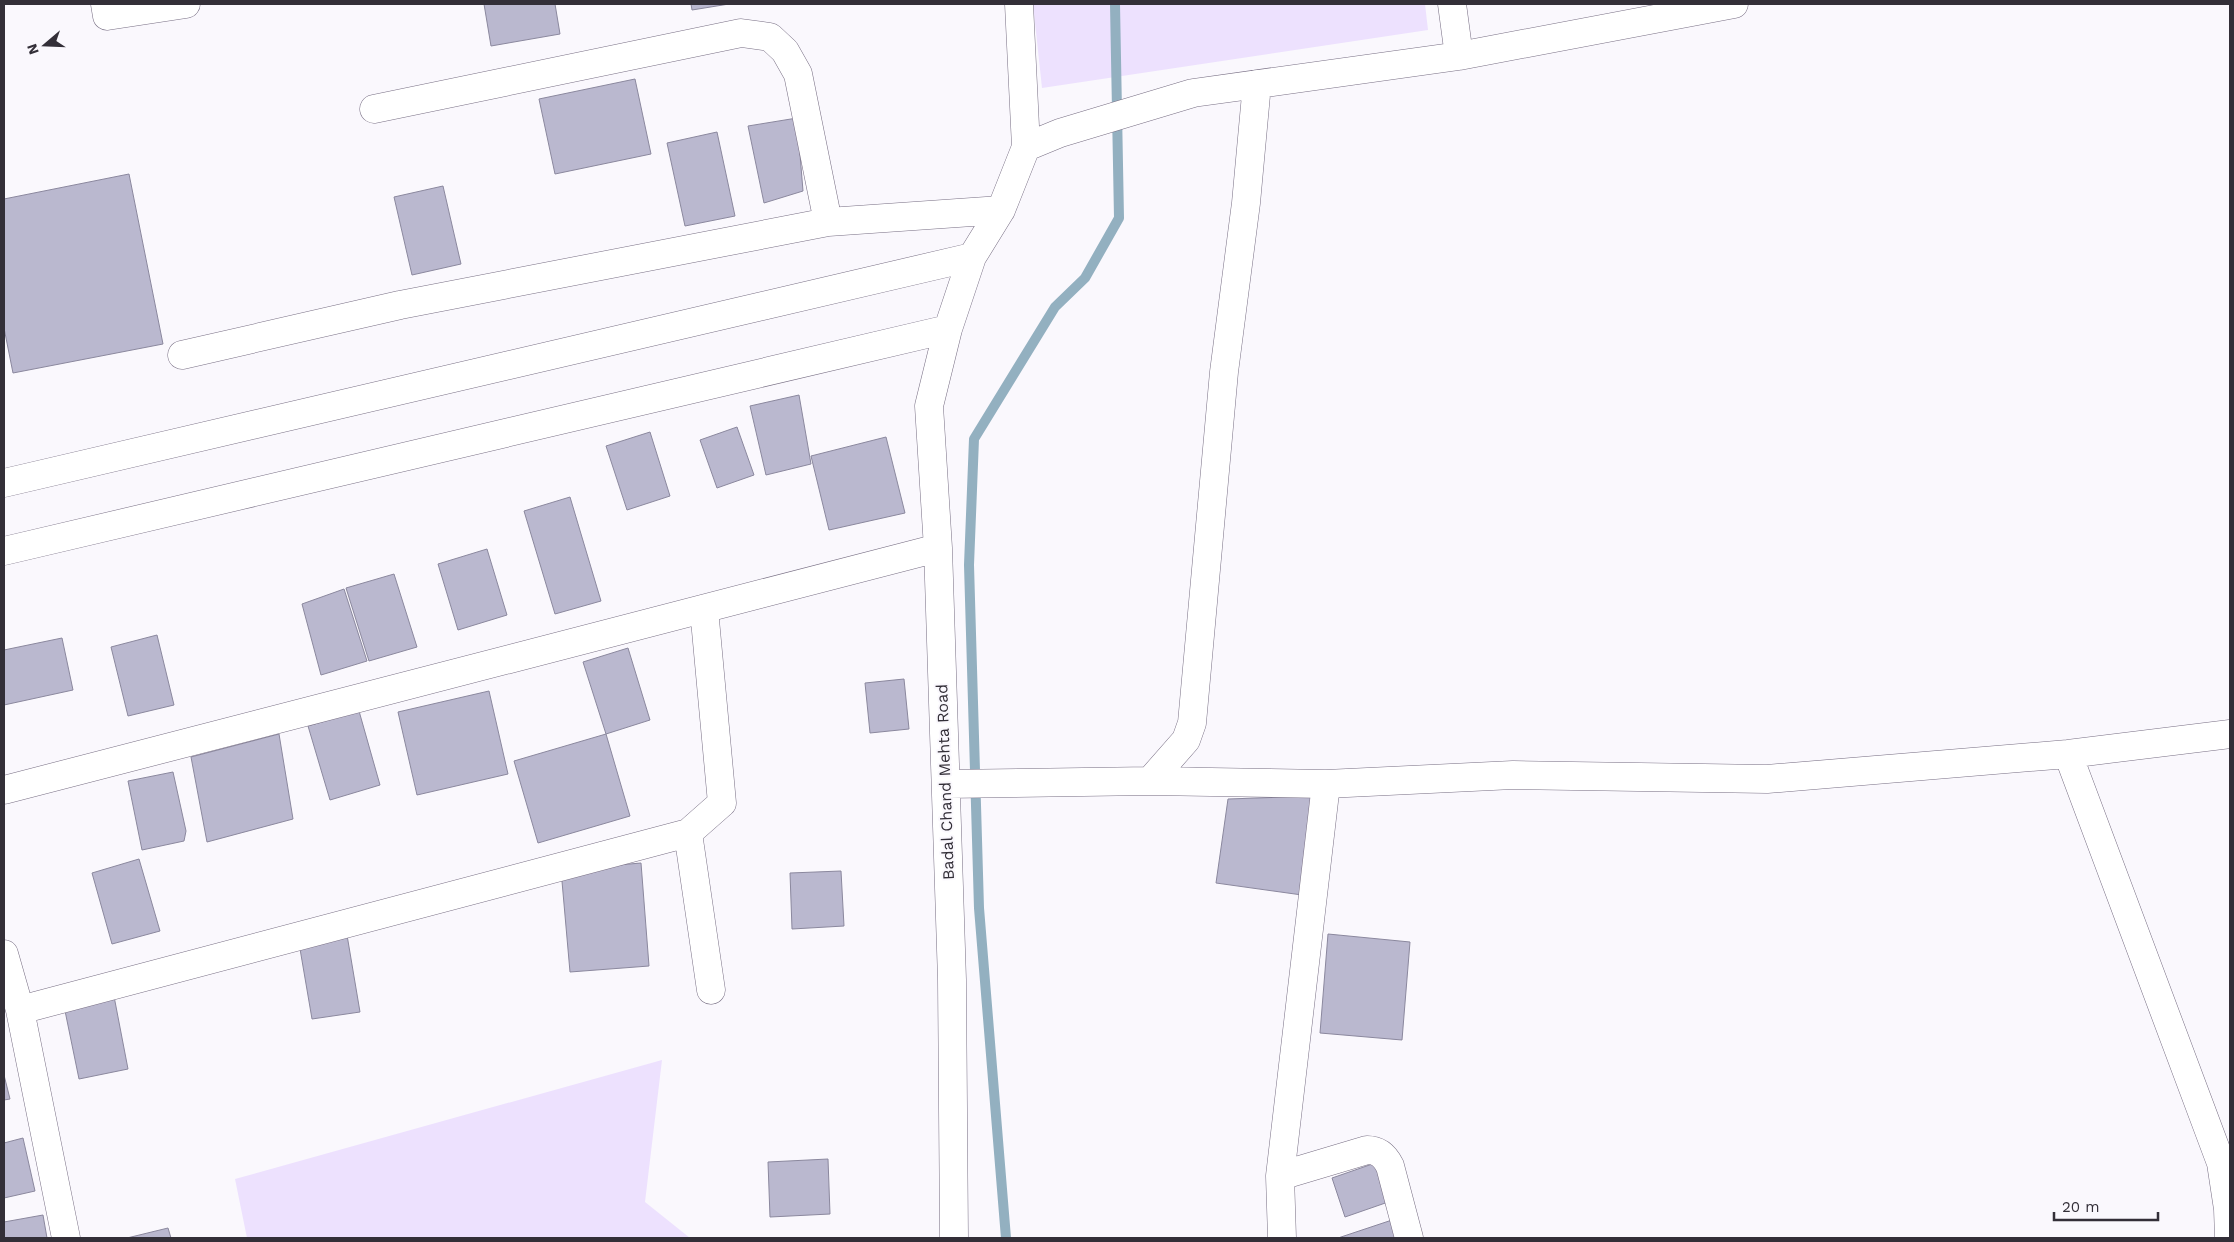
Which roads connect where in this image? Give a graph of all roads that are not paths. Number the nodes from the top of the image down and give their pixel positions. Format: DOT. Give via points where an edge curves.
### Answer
graph roads {
  1 [pos="105,4"];
  2 [pos="186,4"];
  3 [pos="1019,4"];
  4 [pos="1452,4"];
  5 [pos="1734,4"];
  6 [pos="1459,56"];
  7 [pos="1257,84"];
  8 [pos="374,109"];
  9 [pos="1026,147"];
  10 [pos="1001,210"];
  11 [pos="828,222"];
  12 [pos="972,257"];
  13 [pos="948,329"];
  14 [pos="182,355"];
  15 [pos="4,483"];
  16 [pos="938,548"];
  17 [pos="4,551"];
  18 [pos="704,609"];
  19 [pos="2230,734"];
  20 [pos="2068,754"];
  21 [pos="1150,782"];
  22 [pos="957,784"];
  23 [pos="1326,784"];
  24 [pos="4,790"];
  25 [pos="688,833"];
  26 [pos="4,954"];
  27 [pos="711,990"];
  28 [pos="20,1010"];
  29 [pos="1280,1176"];
  30 [pos="66,1238"];
  31 [pos="954,1238"];
  32 [pos="1282,1238"];
  33 [pos="1409,1238"];
  34 [pos="2229,1238"];
  1 -- 2 [label="street" via="107,16"];
  3 -- 9 [label="street"];
  4 -- 6 [label="street"];
  5 -- 6 [label="street"];
  6 -- 7 [label="street"];
  7 -- 9 [label="street" via="1193,94 1060,132"];
  7 -- 21 [label="street" via="1246,203 1224,372 1192,723 1186,740"];
  8 -- 11 [label="street" via="741,32 770,38 785,52 798,74"];
  9 -- 10 [label="street, Badal Chand Mehta Road"];
  10 -- 11 [label="street"];
  10 -- 12 [label="street, Badal Chand Mehta Road"];
  11 -- 14 [label="street" via="400,305"];
  12 -- 13 [label="street, Badal Chand Mehta Road"];
  12 -- 15 [label="street"];
  13 -- 16 [label="street, Badal Chand Mehta Road" via="929,406"];
  13 -- 17 [label="street"];
  16 -- 18 [label="street"];
  16 -- 22 [label="street, Badal Chand Mehta Road"];
  18 -- 24 [label="street"];
  18 -- 25 [label="street" via="722,803"];
  19 -- 20 [label="street"];
  20 -- 23 [label="street" via="1767,778 1513,775"];
  20 -- 34 [label="street" via="2221,1163"];
  21 -- 22 [label="street"];
  21 -- 23 [label="street"];
  22 -- 31 [label="street, Badal Chand Mehta Road" via="952,980"];
  23 -- 29 [label="street"];
  25 -- 27 [label="street"];
  25 -- 28 [label="street"];
  26 -- 28 [label="street"];
  28 -- 30 [label="street"];
  29 -- 32 [label="street"];
  29 -- 33 [label="street" via="1375,1150 1385,1156 1390,1166"];
}
